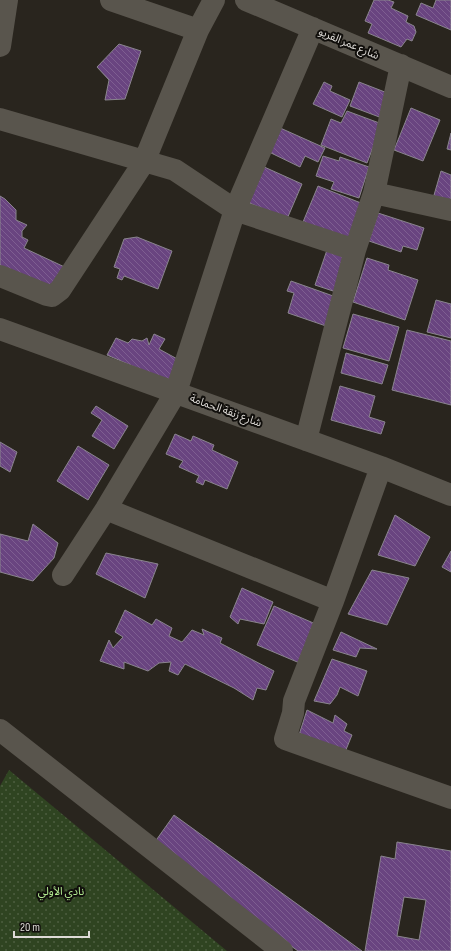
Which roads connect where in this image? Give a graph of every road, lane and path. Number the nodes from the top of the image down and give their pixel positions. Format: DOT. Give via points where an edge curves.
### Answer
graph roads {
  1 [pos="7,0"];
  2 [pos="111,0"];
  3 [pos="214,0"];
  4 [pos="246,0"];
  5 [pos="313,28"];
  6 [pos="198,30"];
  7 [pos="0,46"];
  8 [pos="401,65"];
  9 [pos="451,87"];
  10 [pos="0,119"];
  11 [pos="144,162"];
  12 [pos="374,193"];
  13 [pos="235,210"];
  14 [pos="451,210"];
  15 [pos="355,250"];
  16 [pos="0,276"];
  17 [pos="0,329"];
  18 [pos="176,392"];
  19 [pos="306,440"];
  20 [pos="381,467"];
  21 [pos="451,495"];
  22 [pos="106,509"];
  23 [pos="63,575"];
  24 [pos="333,601"];
  25 [pos="0,730"];
  26 [pos="451,798"];
  27 [pos="282,951"];
  1 -- 7 [label="street"];
  2 -- 6 [label="street"];
  3 -- 6 [label="street"];
  4 -- 5 [label="street, شارع عمر القريو"];
  5 -- 8 [label="street, شارع عمر القريو"];
  5 -- 13 [label="street"];
  6 -- 11 [label="street"];
  8 -- 9 [label="street, شارع عمر القريو"];
  8 -- 12 [label="street"];
  10 -- 11 [label="street"];
  11 -- 13 [label="street" via="175,170"];
  11 -- 16 [label="street" via="56,294 47,296"];
  12 -- 14 [label="street"];
  12 -- 15 [label="street"];
  13 -- 15 [label="street"];
  13 -- 18 [label="street"];
  15 -- 19 [label="street"];
  17 -- 18 [label="street, شارع زنقة الحمامة"];
  18 -- 19 [label="street, شارع زنقة الحمامة"];
  18 -- 22 [label="street"];
  19 -- 20 [label="street, شارع زنقة الحمامة"];
  20 -- 21 [label="street, شارع زنقة الحمامة"];
  20 -- 24 [label="street"];
  22 -- 23 [label="street"];
  22 -- 24 [label="street"];
  24 -- 26 [label="street" via="294,701 285,739"];
  25 -- 27 [label="street"];
}
